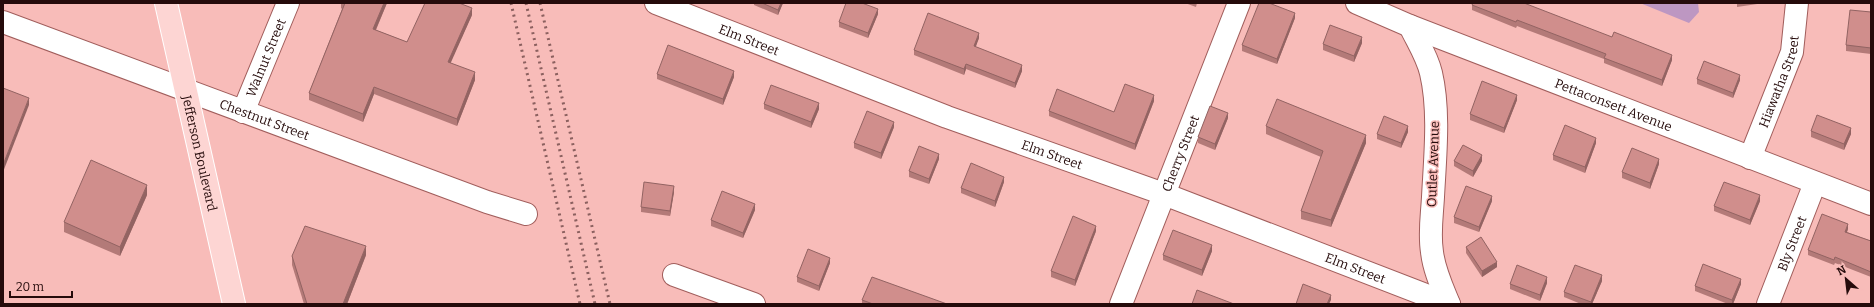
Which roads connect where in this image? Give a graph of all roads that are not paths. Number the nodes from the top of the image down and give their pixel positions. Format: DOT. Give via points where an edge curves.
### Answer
graph roads {
  1 [pos="166,3"];
  2 [pos="288,3"];
  3 [pos="656,3"];
  4 [pos="1239,3"];
  5 [pos="1357,3"];
  6 [pos="1797,3"];
  7 [pos="3,22"];
  8 [pos="1410,26"];
  9 [pos="186,89"];
  10 [pos="243,112"];
  11 [pos="1750,158"];
  12 [pos="1815,183"];
  13 [pos="1164,194"];
  14 [pos="1871,204"];
  15 [pos="526,214"];
  16 [pos="674,275"];
  17 [pos="234,304"];
  18 [pos="754,304"];
  19 [pos="1121,304"];
  20 [pos="1449,304"];
  21 [pos="1768,304"];
  1 -- 9 [label="main road, Jefferson Boulevard"];
  2 -- 10 [label="street, Walnut Street"];
  3 -- 13 [label="street, Elm Street" via="947,116"];
  4 -- 13 [label="street, Cherry Street"];
  5 -- 8 [label="street, Pettaconsett Avenue"];
  6 -- 11 [label="street, Hiawatha Street" via="1792,52"];
  7 -- 9 [label="street, Chestnut Street"];
  8 -- 11 [label="street, Pettaconsett Avenue"];
  8 -- 20 [label="street, Outlet Avenue" via="1431,74 1435,141 1430,227 1435,269"];
  9 -- 10 [label="street, Chestnut Street"];
  9 -- 17 [label="main road, Jefferson Boulevard"];
  10 -- 15 [label="street, Chestnut Street" via="486,202"];
  11 -- 12 [label="street, Pettaconsett Avenue"];
  12 -- 14 [label="street, Pettaconsett Avenue"];
  12 -- 21 [label="street, Bly Street"];
  13 -- 19 [label="street, Cherry Street"];
  13 -- 20 [label="street, Elm Street"];
  16 -- 18 [label="street"];
}
